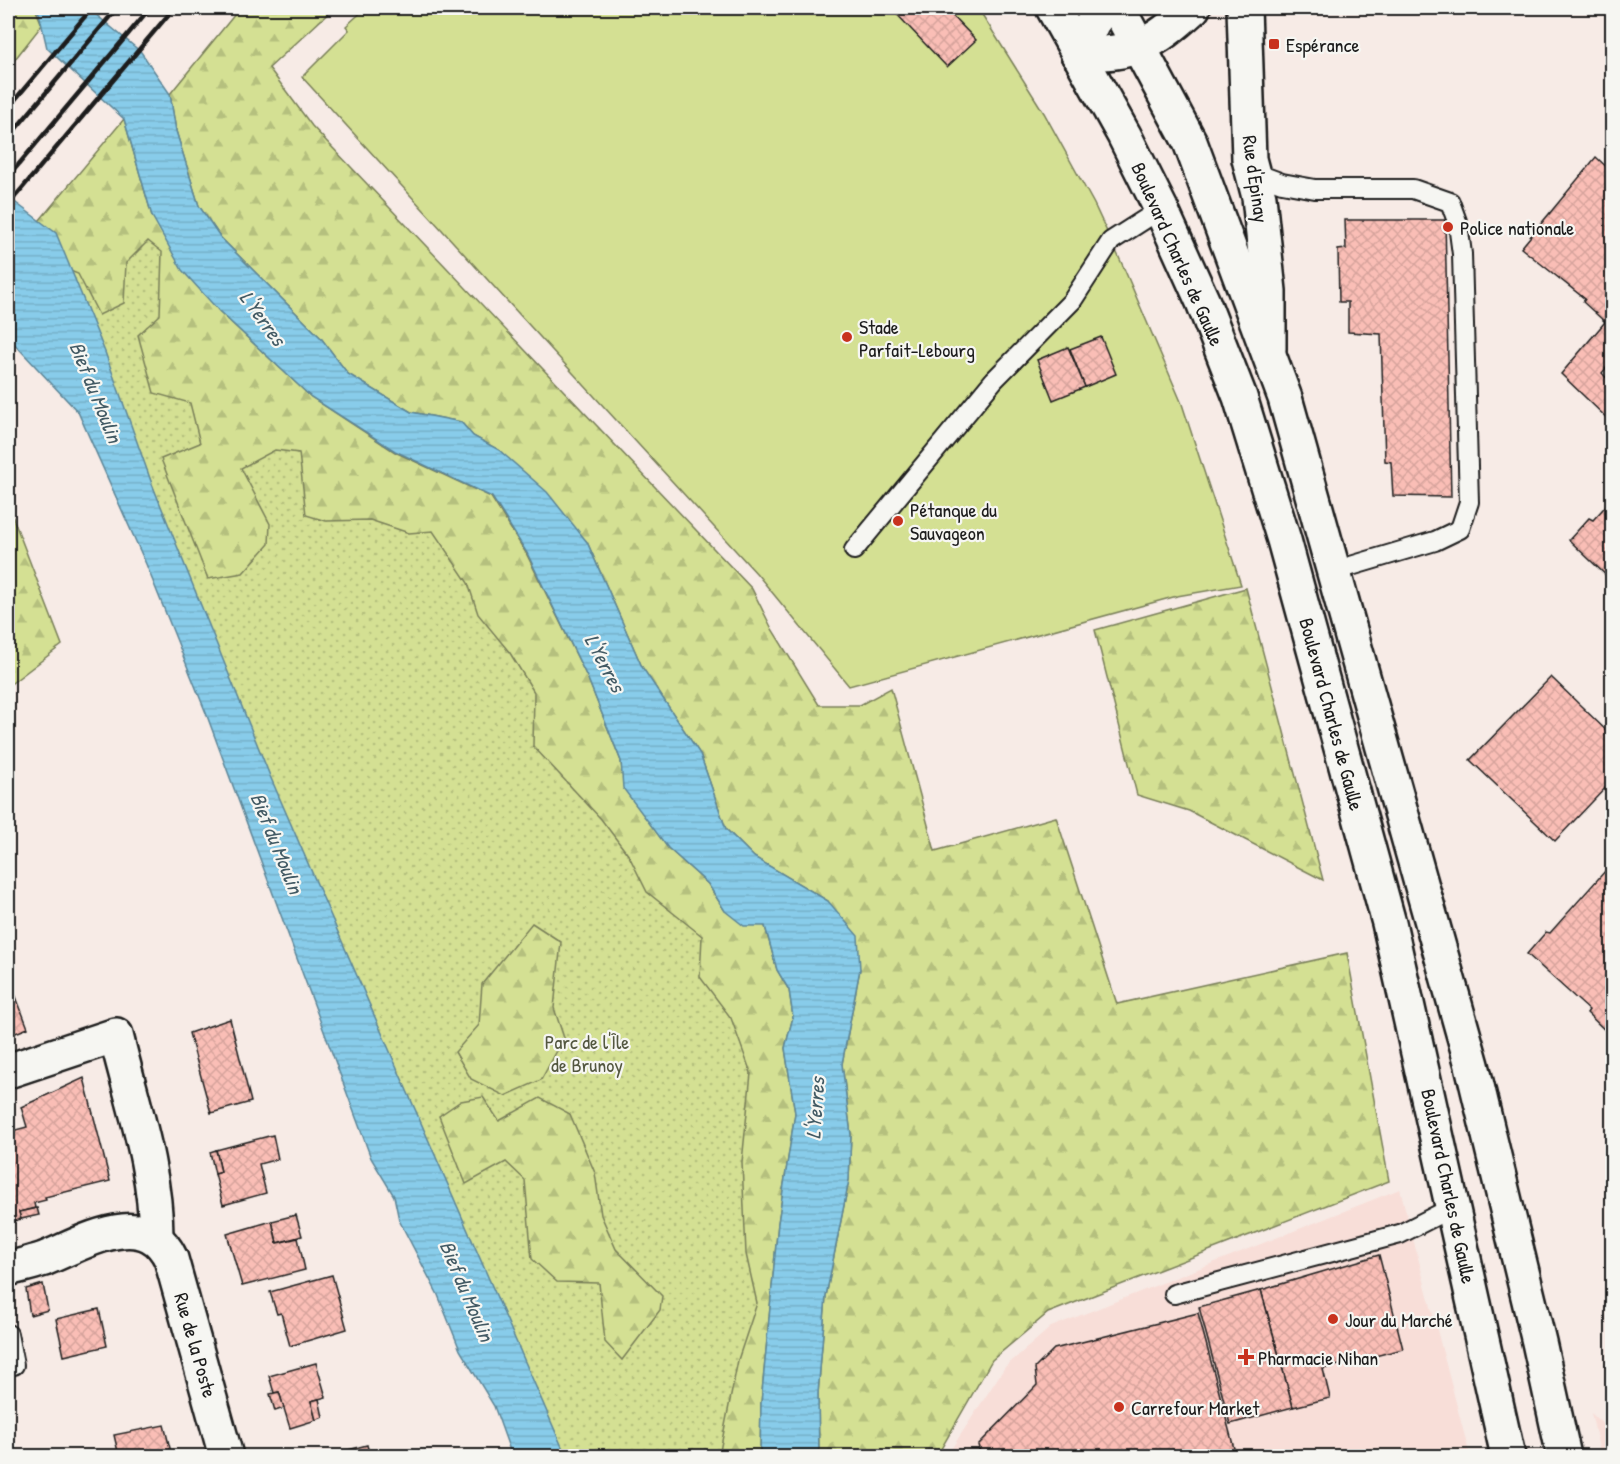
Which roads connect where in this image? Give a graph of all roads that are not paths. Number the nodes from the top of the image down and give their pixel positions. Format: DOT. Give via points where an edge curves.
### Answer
graph roads {
  1 [pos="1053,8"];
  2 [pos="1104,8"];
  3 [pos="1118,8"];
  4 [pos="1193,8"];
  5 [pos="1244,8"];
  6 [pos="1140,48"];
  7 [pos="1078,54"];
  8 [pos="1250,171"];
  9 [pos="1161,209"];
  10 [pos="1269,349"];
  11 [pos="854,550"];
  12 [pos="1334,571"];
  13 [pos="8,1071"];
  14 [pos="1453,1207"];
  15 [pos="156,1237"];
  16 [pos="8,1269"];
  17 [pos="1174,1294"];
  18 [pos="8,1334"];
  19 [pos="14,1365"];
  20 [pos="1515,1454"];
  21 [pos="226,1456"];
  22 [pos="1564,1456"];
  1 -- 7 [label="main road, Boulevard Charles de Gaulle"];
  2 -- 7 [label="main road"];
  3 -- 6 [label="main road, Boulevard Charles de Gaulle"];
  4 -- 6 [label="main road"];
  5 -- 8 [label="main road, Rue d'Epinay"];
  6 -- 7 [label="main road" via="1112,54"];
  6 -- 10 [label="main road, Boulevard Charles de Gaulle" via="1190,142"];
  7 -- 9 [label="main road, Boulevard Charles de Gaulle"];
  8 -- 10 [label="main road, Rue d'Epinay" via="1259,196 1269,291"];
  8 -- 12 [label="lane" via="1282,183 1315,189 1413,189 1450,202 1458,224 1468,502 1460,529 1435,541"];
  9 -- 11 [label="lane" via="1111,241 1072,301 994,380"];
  9 -- 14 [label="main road, Boulevard Charles de Gaulle" via="1240,397 1284,540 1389,923"];
  10 -- 12 [label="main road, Boulevard Charles de Gaulle"];
  12 -- 22 [label="main road, Boulevard Charles de Gaulle" via="1472,1065"];
  13 -- 15 [label="main road" via="116,1035 152,1174"];
  14 -- 17 [label="lane" via="1400,1234"];
  14 -- 20 [label="main road, Boulevard Charles de Gaulle"];
  15 -- 16 [label="main road" via="142,1232 104,1234 42,1260"];
  15 -- 21 [label="main road, Rue de la Poste" via="171,1259"];
  18 -- 19 [label="lane"];
}
